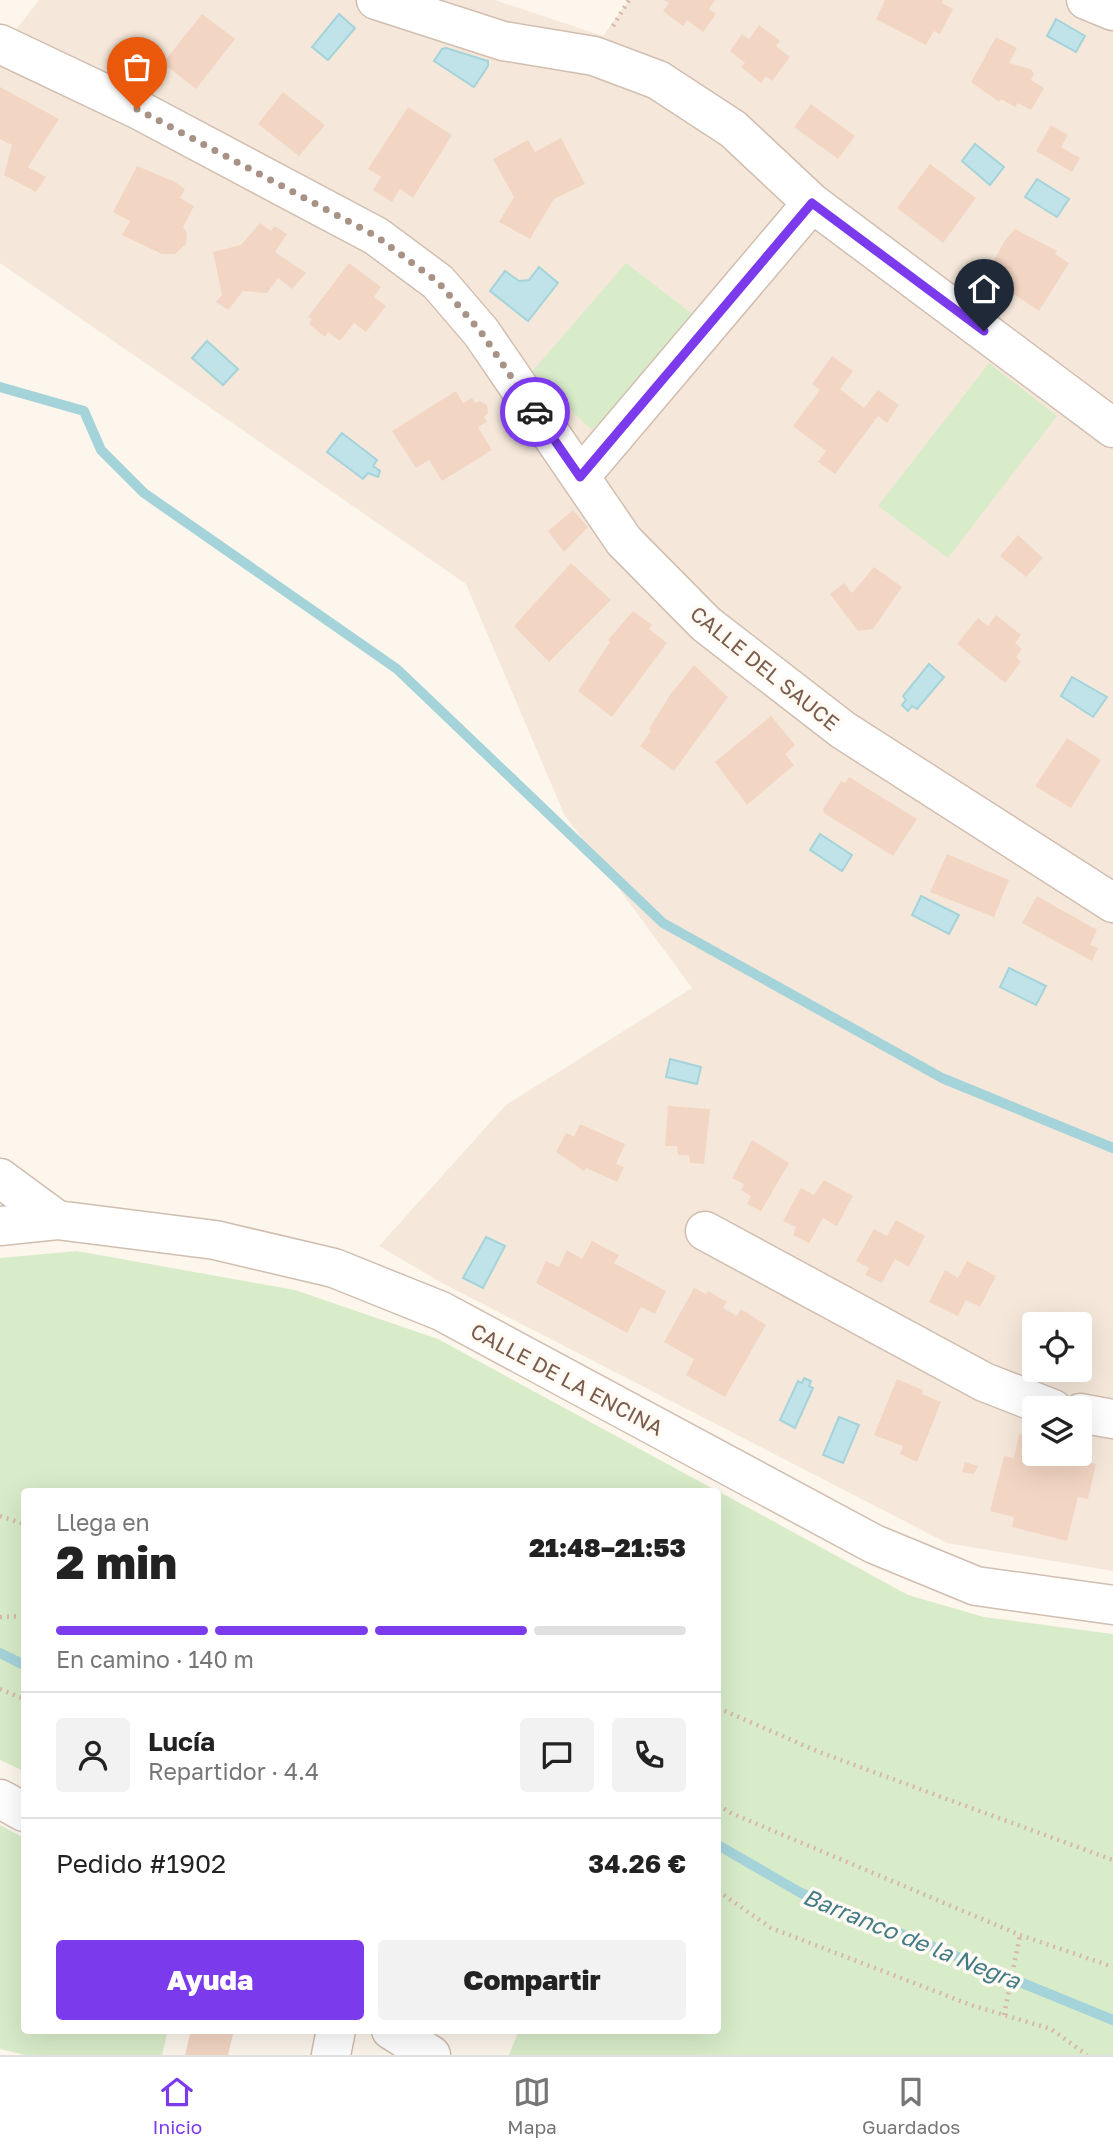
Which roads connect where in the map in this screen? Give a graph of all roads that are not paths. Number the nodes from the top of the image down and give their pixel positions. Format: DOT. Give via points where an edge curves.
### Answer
graph roads {
  1 [pos="376,0"];
  2 [pos="1086,0"];
  3 [pos="1113,11"];
  4 [pos="0,44"];
  5 [pos="812,203"];
  6 [pos="1113,428"];
  7 [pos="580,477"];
  8 [pos="1113,903"];
  9 [pos="0,1178"];
  10 [pos="57,1220"];
  11 [pos="0,1226"];
  12 [pos="705,1231"];
  13 [pos="1022,1397"];
  14 [pos="1092,1415"];
  15 [pos="1113,1419"];
  16 [pos="1113,1605"];
  17 [pos="0,1799"];
  18 [pos="21,1810"];
  19 [pos="335,2034"];
  20 [pos="397,2034"];
  21 [pos="331,2055"];
  22 [pos="431,2055"];
  1 -- 5 [label="street" via="503,41 594,56 658,80 733,129"];
  2 -- 3 [label="street"];
  4 -- 7 [label="street, CALLE DEL SAUCE" via="137,109 376,236 438,282 481,332"];
  5 -- 6 [label="street"];
  5 -- 7 [label="street"];
  7 -- 8 [label="street, CALLE DEL SAUCE" via="624,541 706,624 843,730"];
  9 -- 10 [label="street"];
  10 -- 11 [label="street, CALLE DE LA ENCINA"];
  10 -- 16 [label="street, CALLE DE LA ENCINA" via="215,1240 334,1268 441,1311 874,1544 976,1586"];
  12 -- 13 [label="street" via="984,1382"];
  14 -- 15 [label="street"];
  17 -- 18 [label="street"];
  19 -- 21 [label="street"];
  20 -- 22 [label="street"];
}
